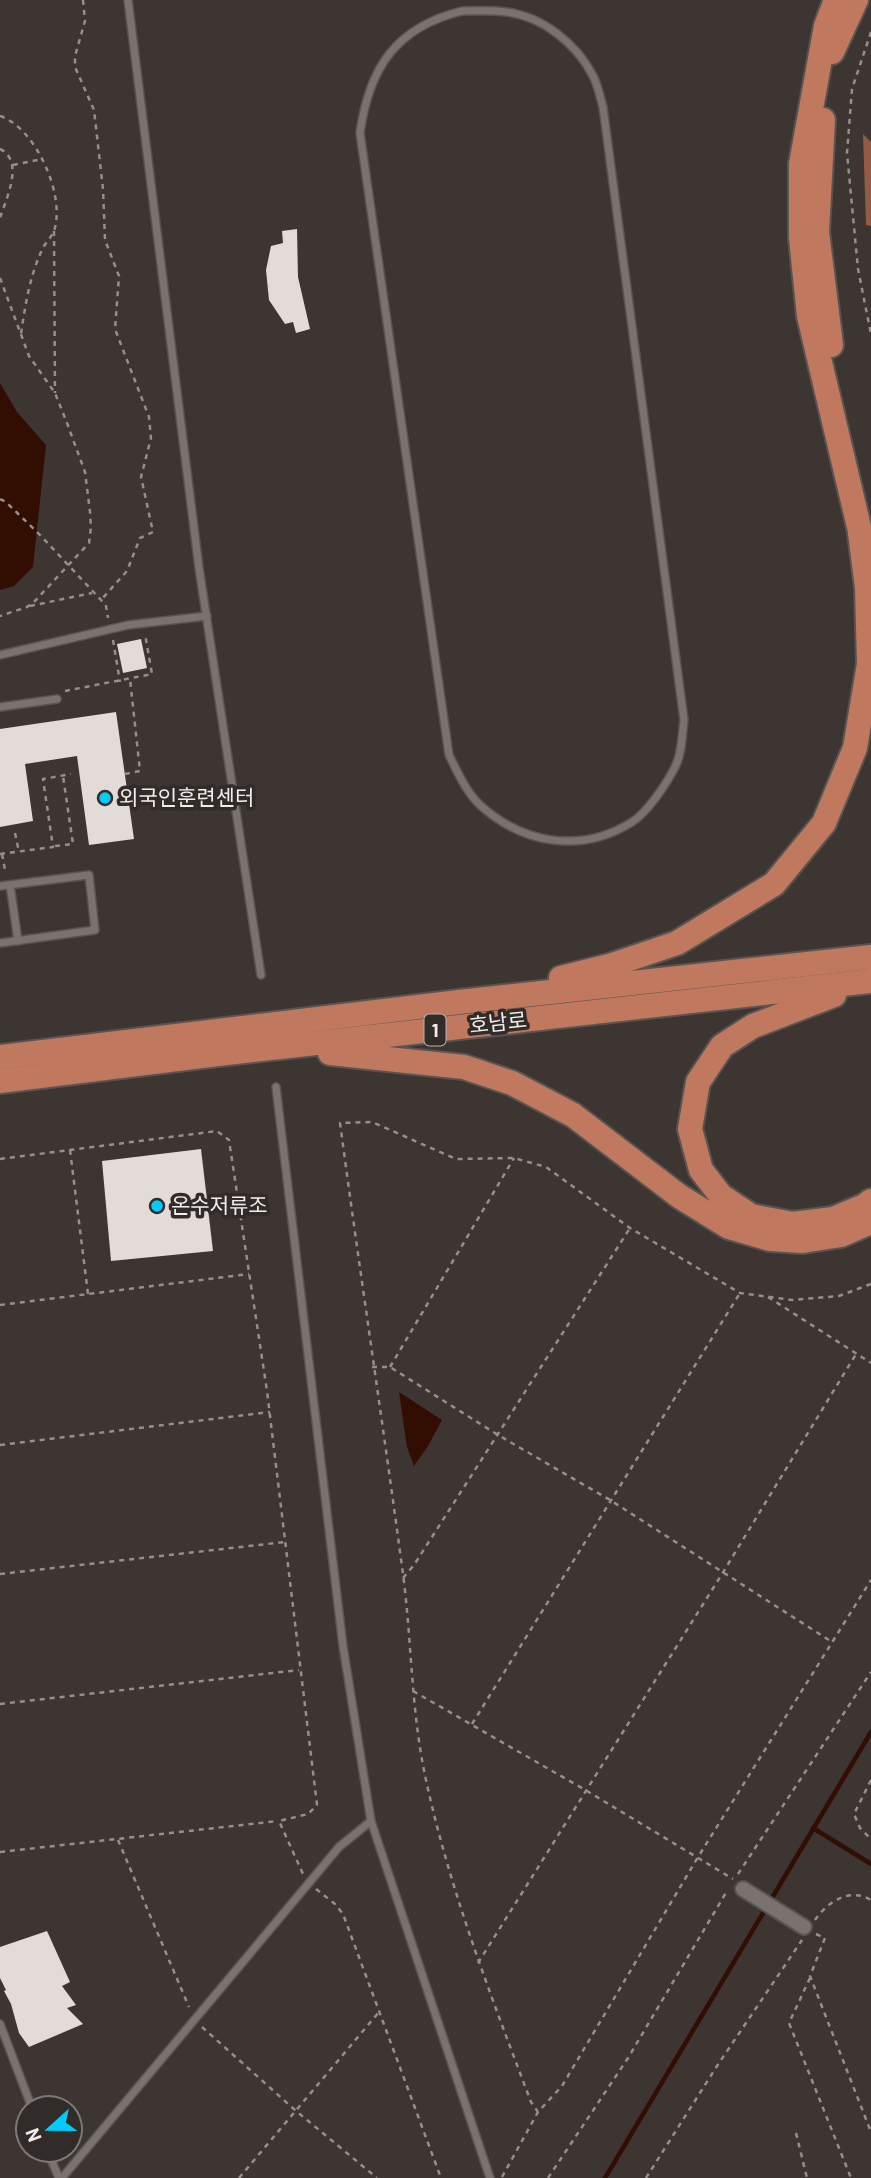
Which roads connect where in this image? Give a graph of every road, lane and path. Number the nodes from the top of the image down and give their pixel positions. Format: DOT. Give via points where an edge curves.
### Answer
graph roads {
  1 [pos="83,0"];
  2 [pos="128,0"];
  3 [pos="461,0"];
  4 [pos="830,0"];
  5 [pos="836,0"];
  6 [pos="848,0"];
  7 [pos="856,0"];
  8 [pos="462,11"];
  9 [pos="826,26"];
  10 [pos="871,32"];
  11 [pos="832,52"];
  12 [pos="0,116"];
  13 [pos="0,149"];
  14 [pos="43,159"];
  15 [pos="12,165"];
  16 [pos="0,218"];
  17 [pos="54,231"];
  18 [pos="0,278"];
  19 [pos="871,334"];
  20 [pos="21,335"];
  21 [pos="55,393"];
  22 [pos="0,499"];
  23 [pos="871,505"];
  24 [pos="860,533"];
  25 [pos="69,565"];
  26 [pos="871,578"];
  27 [pos="94,592"];
  28 [pos="101,600"];
  29 [pos="27,607"];
  30 [pos="0,616"];
  31 [pos="207,616"];
  32 [pos="108,618"];
  33 [pos="145,634"];
  34 [pos="113,640"];
  35 [pos="0,655"];
  36 [pos="130,679"];
  37 [pos="57,698"];
  38 [pos="0,707"];
  39 [pos="71,774"];
  40 [pos="125,774"];
  41 [pos="63,776"];
  42 [pos="15,833"];
  43 [pos="53,847"];
  44 [pos="19,852"];
  45 [pos="1,854"];
  46 [pos="5,870"];
  47 [pos="10,885"];
  48 [pos="0,886"];
  49 [pos="18,941"];
  50 [pos="0,943"];
  51 [pos="871,957"];
  52 [pos="261,975"];
  53 [pos="871,983"];
  54 [pos="459,1002"];
  55 [pos="218,1054"];
  56 [pos="0,1057"];
  57 [pos="0,1081"];
  58 [pos="276,1087"];
  59 [pos="70,1150"];
  60 [pos="514,1157"];
  61 [pos="0,1159"];
  62 [pos="871,1201"];
  63 [pos="871,1222"];
  64 [pos="630,1228"];
  65 [pos="249,1274"];
  66 [pos="871,1284"];
  67 [pos="740,1293"];
  68 [pos="88,1294"];
  69 [pos="767,1296"];
  70 [pos="0,1305"];
  71 [pos="856,1354"];
  72 [pos="871,1363"];
  73 [pos="372,1367"];
  74 [pos="390,1367"];
  75 [pos="270,1412"];
  76 [pos="498,1435"];
  77 [pos="0,1445"];
  78 [pos="610,1500"];
  79 [pos="285,1542"];
  80 [pos="0,1574"];
  81 [pos="722,1574"];
  82 [pos="403,1578"];
  83 [pos="871,1580"];
  84 [pos="832,1642"];
  85 [pos="299,1670"];
  86 [pos="871,1672"];
  87 [pos="413,1690"];
  88 [pos="0,1704"];
  89 [pos="472,1724"];
  90 [pos="871,1780"];
  91 [pos="587,1791"];
  92 [pos="279,1821"];
  93 [pos="371,1821"];
  94 [pos="871,1839"];
  95 [pos="118,1840"];
  96 [pos="0,1852"];
  97 [pos="698,1857"];
  98 [pos="308,1883"];
  99 [pos="738,1884"];
  100 [pos="871,1900"];
  101 [pos="806,1929"];
  102 [pos="478,1963"];
  103 [pos="810,1976"];
  104 [pos="380,2011"];
  105 [pos="195,2020"];
  106 [pos="0,2024"];
  107 [pos="27,2094"];
  108 [pos="295,2110"];
  109 [pos="538,2112"];
  110 [pos="871,2132"];
  111 [pos="796,2133"];
  112 [pos="61,2178"];
  113 [pos="239,2178"];
  114 [pos="377,2178"];
  115 [pos="441,2178"];
  116 [pos="490,2178"];
  117 [pos="502,2178"];
  118 [pos="548,2178"];
  119 [pos="646,2178"];
  120 [pos="807,2178"];
  121 [pos="851,2178"];
  1 -- 28 [label="path" via="85,21 75,67 94,110 105,240 119,276 115,328 149,416 152,438 141,477 153,532 140,538 127,571"];
  2 -- 31 [label="lane"];
  3 -- 8 [label="lane"];
  4 -- 9 [label="highway"];
  5 -- 9 [label="highway"];
  6 -- 11 [label="highway"];
  7 -- 11 [label="highway"];
  8 -- 8 [label="lane" via="438,17 395,46 374,77 360,132 449,755 478,803 506,826 572,842 634,821 676,765 684,720 611,162 603,107 593,76 576,50 532,19 508,12"];
  9 -- 24 [label="highway" via="801,164 801,238 809,316"];
  10 -- 19 [label="path" via="852,89 846,153 858,269"];
  11 -- 23 [label="highway" via="822,127 817,232 828,334"];
  12 -- 14 [label="path" via="25,134"];
  13 -- 15 [label="path"];
  14 -- 15 [label="path"];
  14 -- 17 [label="path" via="54,192"];
  15 -- 16 [label="path"];
  17 -- 20 [label="path" via="32,279"];
  17 -- 21 [label="path"];
  18 -- 20 [label="path"];
  20 -- 21 [label="path" via="29,356"];
  21 -- 25 [label="path" via="85,472 91,519 89,543"];
  22 -- 25 [label="path"];
  24 -- 26 [label="highway"];
  24 -- 54 [label="highway" via="869,664 855,748 824,823 774,884 677,943 609,966"];
  25 -- 27 [label="path"];
  25 -- 29 [label="path"];
  27 -- 28 [label="path"];
  27 -- 29 [label="path"];
  28 -- 32 [label="path"];
  29 -- 30 [label="path"];
  31 -- 35 [label="lane" via="128,625"];
  31 -- 52 [label="lane"];
  33 -- 36 [label="path" via="152,674"];
  34 -- 36 [label="path" via="120,681"];
  36 -- 40 [label="path" via="141,771"];
  37 -- 38 [label="lane"];
  39 -- 41 [label="path"];
  41 -- 43 [label="path" via="43,779"];
  41 -- 43 [label="path" via="74,844"];
  42 -- 44 [label="path"];
  43 -- 44 [label="path"];
  44 -- 45 [label="path"];
  45 -- 46 [label="path"];
  47 -- 48 [label="lane"];
  47 -- 49 [label="lane"];
  47 -- 49 [label="lane" via="89,874 95,930"];
  49 -- 50 [label="lane"];
  51 -- 54 [label="highway, 호남로 / 1"];
  53 -- 55 [label="highway, 호남로 / 1"];
  53 -- 62 [label="highway" via="785,1012 722,1046 698,1082 690,1129 701,1170 721,1196 751,1216 793,1224 833,1219"];
  54 -- 56 [label="highway, 호남로 / 1"];
  55 -- 57 [label="highway, 호남로 / 1"];
  55 -- 63 [label="highway" via="319,1052 464,1067 512,1083 573,1115 679,1196 729,1227 769,1239 803,1241 841,1236"];
  58 -- 93 [label="lane" via="343,1646"];
  59 -- 61 [label="path"];
  59 -- 65 [label="path" via="217,1131 229,1140"];
  59 -- 68 [label="path"];
  60 -- 64 [label="path" via="546,1167"];
  60 -- 73 [label="path" via="456,1159 372,1122 340,1123"];
  60 -- 74 [label="path"];
  64 -- 67 [label="path"];
  64 -- 76 [label="path"];
  65 -- 68 [label="path"];
  65 -- 75 [label="path"];
  66 -- 69 [label="path" via="839,1296 792,1300"];
  67 -- 69 [label="path"];
  67 -- 78 [label="path"];
  68 -- 70 [label="path"];
  69 -- 71 [label="path"];
  71 -- 72 [label="path"];
  71 -- 81 [label="path"];
  73 -- 74 [label="path"];
  73 -- 82 [label="path"];
  74 -- 76 [label="path"];
  75 -- 77 [label="path"];
  75 -- 79 [label="path"];
  76 -- 78 [label="path"];
  76 -- 82 [label="path"];
  78 -- 81 [label="path"];
  78 -- 89 [label="path"];
  79 -- 80 [label="path"];
  79 -- 85 [label="path"];
  81 -- 84 [label="path"];
  81 -- 91 [label="path"];
  82 -- 87 [label="path"];
  83 -- 84 [label="path"];
  84 -- 97 [label="path"];
  85 -- 88 [label="path"];
  85 -- 92 [label="path" via="317,1805 307,1815"];
  86 -- 99 [label="path"];
  87 -- 89 [label="path"];
  87 -- 102 [label="path" via="425,1777"];
  89 -- 91 [label="path"];
  90 -- 94 [label="path" via="854,1814"];
  91 -- 97 [label="path"];
  91 -- 102 [label="path"];
  92 -- 95 [label="path"];
  92 -- 98 [label="path"];
  93 -- 98 [label="lane" via="339,1847"];
  93 -- 116 [label="lane"];
  95 -- 96 [label="path"];
  95 -- 105 [label="path"];
  97 -- 99 [label="path"];
  97 -- 109 [label="path" via="562,2086"];
  98 -- 104 [label="path" via="343,1914"];
  98 -- 105 [label="lane"];
  99 -- 101 [label="street"];
  99 -- 118 [label="path"];
  100 -- 101 [label="path" via="842,1896"];
  101 -- 103 [label="path" via="825,1938"];
  101 -- 119 [label="path"];
  102 -- 109 [label="path"];
  103 -- 110 [label="path"];
  103 -- 121 [label="path" via="789,2022"];
  104 -- 108 [label="path"];
  104 -- 115 [label="path"];
  105 -- 108 [label="path"];
  105 -- 112 [label="lane"];
  106 -- 107 [label="lane"];
  108 -- 113 [label="path"];
  108 -- 114 [label="path"];
  109 -- 117 [label="path"];
  111 -- 120 [label="path"];
}
